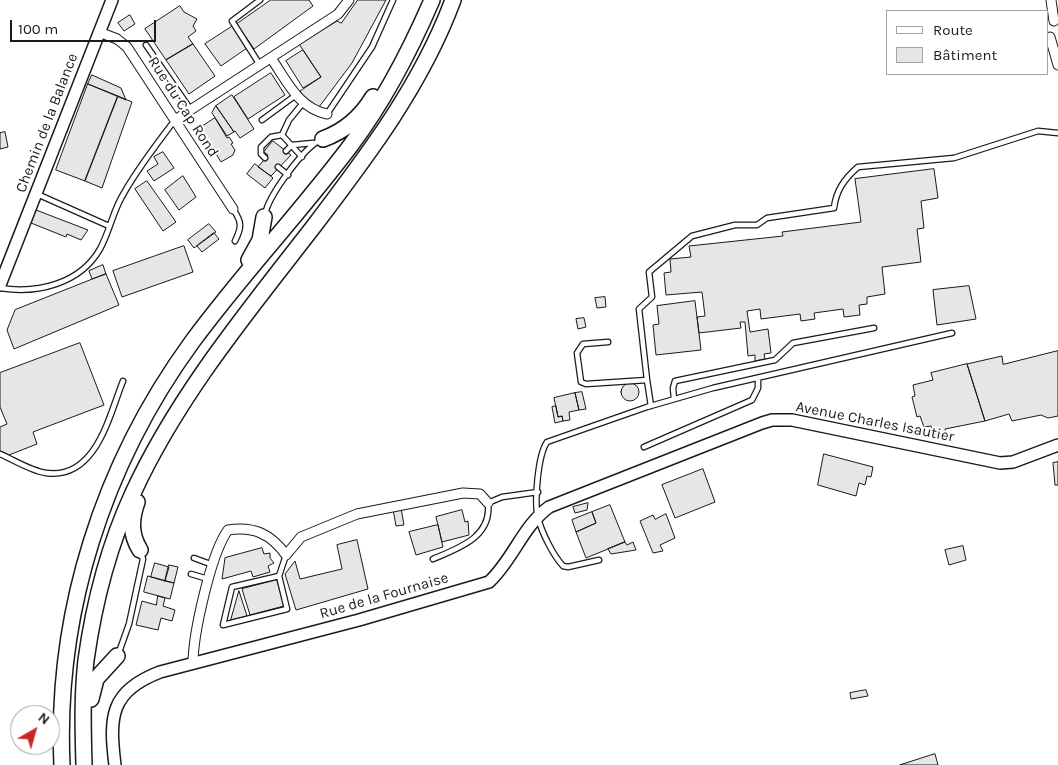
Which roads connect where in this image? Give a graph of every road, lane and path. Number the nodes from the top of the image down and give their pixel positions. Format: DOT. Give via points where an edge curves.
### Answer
graph roads {
  1 [pos="112,0"];
  2 [pos="260,0"];
  3 [pos="350,0"];
  4 [pos="393,0"];
  5 [pos="423,0"];
  6 [pos="432,0"];
  7 [pos="452,0"];
  8 [pos="1050,0"];
  9 [pos="1053,23"];
  10 [pos="99,32"];
  11 [pos="1052,35"];
  12 [pos="146,45"];
  13 [pos="271,58"];
  14 [pos="260,65"];
  15 [pos="1058,65"];
  16 [pos="296,94"];
  17 [pos="303,103"];
  18 [pos="191,110"];
  19 [pos="327,114"];
  20 [pos="175,120"];
  21 [pos="262,120"];
  22 [pos="1058,133"];
  23 [pos="282,135"];
  24 [pos="318,141"];
  25 [pos="292,146"];
  26 [pos="286,151"];
  27 [pos="302,157"];
  28 [pos="265,158"];
  29 [pos="278,167"];
  30 [pos="288,175"];
  31 [pos="36,194"];
  32 [pos="234,209"];
  33 [pos="264,217"];
  34 [pos="109,226"];
  35 [pos="235,241"];
  36 [pos="0,286"];
  37 [pos="234,288"];
  38 [pos="874,328"];
  39 [pos="952,333"];
  40 [pos="608,342"];
  41 [pos="758,379"];
  42 [pos="647,380"];
  43 [pos="123,381"];
  44 [pos="674,400"];
  45 [pos="651,406"];
  46 [pos="158,445"];
  47 [pos="1058,445"];
  48 [pos="644,447"];
  49 [pos="0,454"];
  50 [pos="538,492"];
  51 [pos="488,503"];
  52 [pos="550,507"];
  53 [pos="538,517"];
  54 [pos="140,550"];
  55 [pos="286,555"];
  56 [pos="194,558"];
  57 [pos="433,559"];
  58 [pos="599,560"];
  59 [pos="213,565"];
  60 [pos="191,574"];
  61 [pos="279,576"];
  62 [pos="209,579"];
  63 [pos="117,656"];
  64 [pos="193,664"];
  65 [pos="84,745"];
  66 [pos="62,765"];
  67 [pos="84,765"];
  68 [pos="116,765"];
  1 -- 10 [label="street, Chemin de la Balance"];
  2 -- 14 [label="lane" via="232,21"];
  3 -- 13 [label="street" via="338,14"];
  4 -- 19 [label="lane" via="372,47"];
  5 -- 24 [label="highway" via="404,42 370,101 351,124 339,133"];
  6 -- 37 [label="highway" via="390,85 352,144"];
  7 -- 46 [label="highway" via="419,73 395,115 230,335"];
  8 -- 9 [label="street"];
  10 -- 20 [label="street, Rue du Cap Rond" via="127,47"];
  10 -- 31 [label="street, Chemin de la Balance"];
  11 -- 15 [label="street"];
  12 -- 18 [label="lane"];
  13 -- 14 [label="street"];
  13 -- 16 [label="street"];
  14 -- 18 [label="street"];
  16 -- 17 [label="street"];
  16 -- 21 [label="lane"];
  17 -- 19 [label="street" via="313,111"];
  17 -- 23 [label="lane"];
  18 -- 20 [label="street"];
  20 -- 32 [label="street, Rue du Cap Rond"];
  20 -- 34 [label="lane" via="124,192"];
  22 -- 42 [label="lane" via="1038,131 954,158 858,167 836,193 834,208 767,218 757,224 735,225 692,236 648,272 652,297 639,309"];
  23 -- 25 [label="lane"];
  23 -- 28 [label="lane" via="271,137 261,147"];
  24 -- 25 [label="lane"];
  24 -- 27 [label="lane"];
  25 -- 26 [label="lane"];
  25 -- 27 [label="lane"];
  27 -- 30 [label="lane"];
  29 -- 30 [label="lane"];
  30 -- 33 [label="lane" via="267,204"];
  31 -- 34 [label="lane"];
  31 -- 36 [label="street, Chemin de la Balance"];
  32 -- 35 [label="lane" via="241,221 241,230"];
  33 -- 37 [label="highway" via="260,240"];
  34 -- 36 [label="lane" via="100,249 75,276 48,287 19,291"];
  37 -- 66 [label="highway" via="192,342 143,418 102,509 80,582 69,639 63,693"];
  38 -- 44 [label="lane" via="793,343 775,360 676,381"];
  39 -- 41 [label="lane"];
  40 -- 42 [label="lane" via="583,344 577,354 581,382"];
  41 -- 44 [label="lane"];
  41 -- 48 [label="lane" via="752,400"];
  42 -- 45 [label="lane"];
  43 -- 49 [label="lane" via="98,446 82,463 58,474 44,473"];
  44 -- 45 [label="lane"];
  45 -- 50 [label="lane" via="547,442 541,453"];
  46 -- 54 [label="highway" via="131,524 134,542"];
  46 -- 65 [label="highway" via="133,491 106,563 86,662"];
  47 -- 52 [label="street, Avenue Charles Isautier" via="1013,462 1000,463 792,420 772,420"];
  50 -- 51 [label="lane" via="502,496"];
  50 -- 53 [label="lane"];
  51 -- 55 [label="street" via="480,494 463,493 357,514 301,537"];
  51 -- 57 [label="lane" via="490,514 486,526 477,536 465,546"];
  52 -- 53 [label="street, Rue de la Fournaise"];
  53 -- 58 [label="lane" via="563,566"];
  53 -- 64 [label="street, Rue de la Fournaise" via="528,526 498,574 489,582"];
  54 -- 63 [label="lane" via="143,559 129,624"];
  55 -- 59 [label="street" via="275,540 240,528 228,530 222,538"];
  55 -- 61 [label="lane"];
  56 -- 59 [label="lane"];
  59 -- 62 [label="street"];
  60 -- 62 [label="lane"];
  61 -- 61 [label="lane" via="232,587 223,625 287,609"];
  62 -- 64 [label="street" via="193,650"];
  63 -- 65 [label="highway" via="96,679"];
  64 -- 68 [label="street, Rue de la Fournaise" via="142,678 123,694 113,718"];
  65 -- 67 [label="highway"];
}
